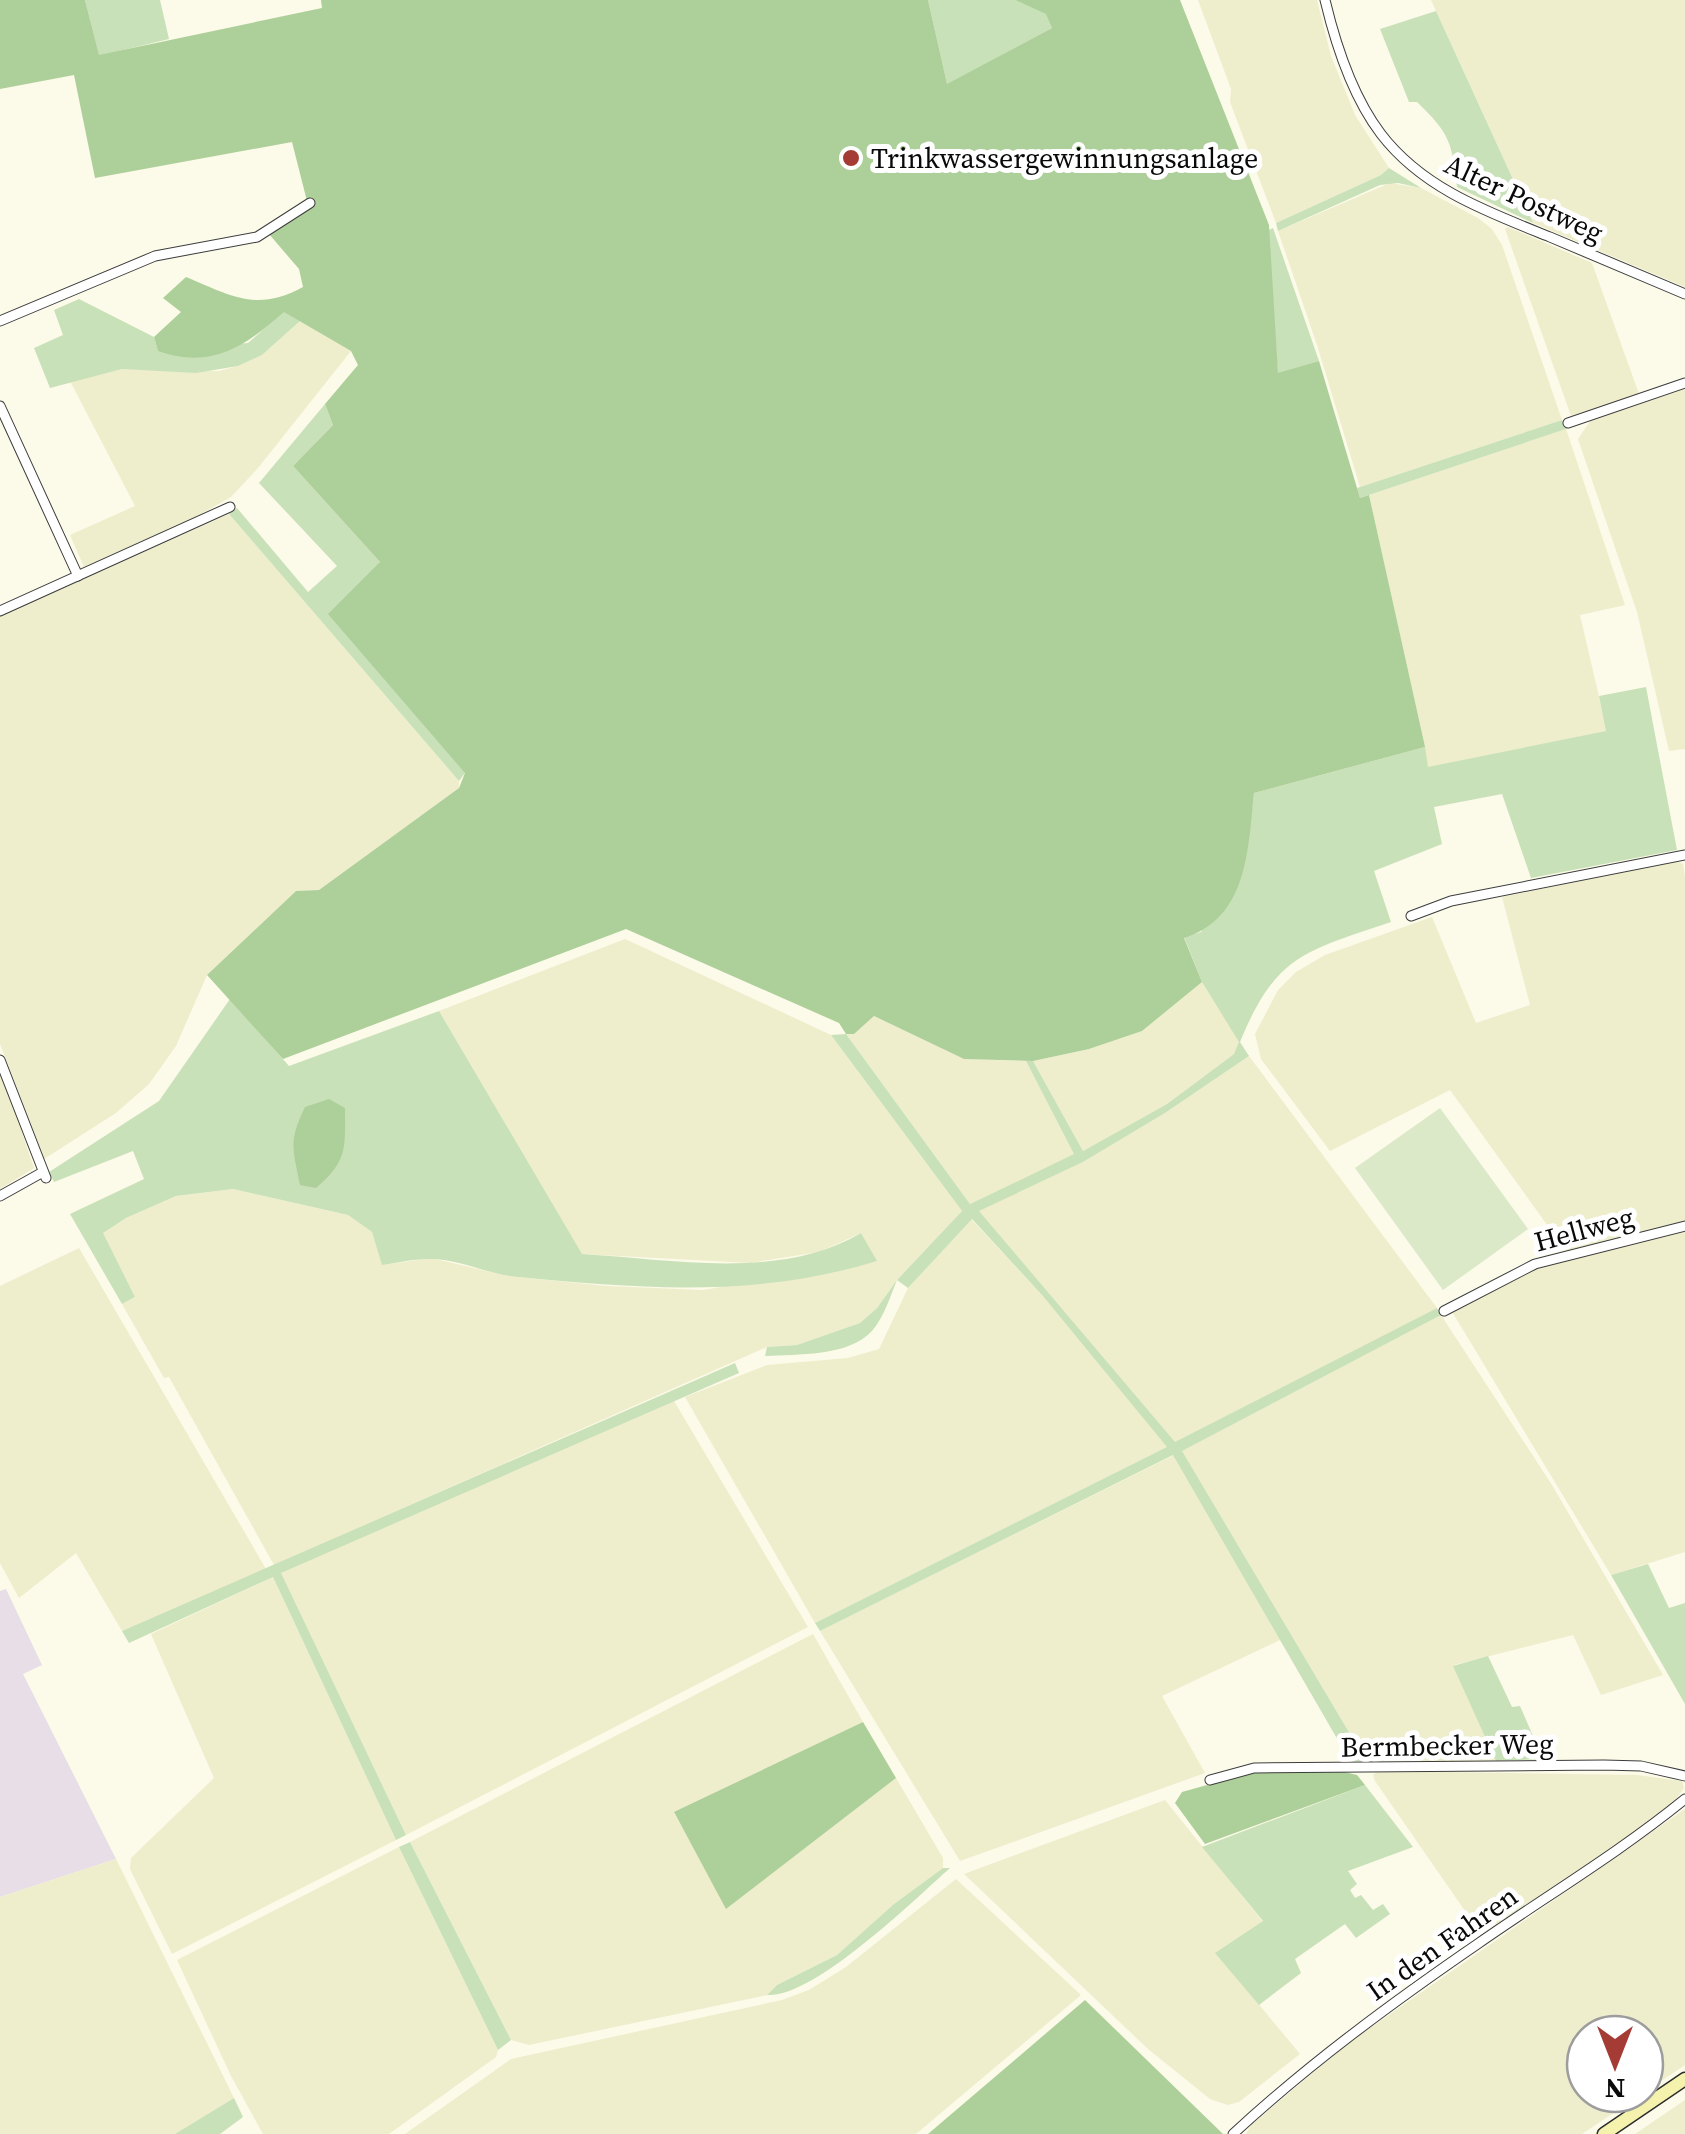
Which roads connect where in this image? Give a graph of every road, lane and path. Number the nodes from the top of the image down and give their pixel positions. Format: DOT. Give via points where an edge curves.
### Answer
graph roads {
  1 [pos="1325,0"];
  2 [pos="310,203"];
  3 [pos="1685,294"];
  4 [pos="0,321"];
  5 [pos="1685,383"];
  6 [pos="0,406"];
  7 [pos="1568,423"];
  8 [pos="230,508"];
  9 [pos="78,576"];
  10 [pos="0,611"];
  11 [pos="1685,855"];
  12 [pos="1411,916"];
  13 [pos="0,1060"];
  14 [pos="0,1196"];
  15 [pos="1685,1226"];
  16 [pos="1444,1311"];
  17 [pos="1685,1776"];
  18 [pos="1210,1780"];
  19 [pos="1685,1799"];
  20 [pos="1685,2079"];
  21 [pos="1234,2134"];
  22 [pos="1604,2134"];
  1 -- 3 [label="street, Alter Postweg" via="1366,112 1419,174 1495,215"];
  2 -- 4 [label="street" via="257,238 155,256"];
  5 -- 7 [label="street"];
  6 -- 9 [label="street"];
  8 -- 9 [label="street"];
  9 -- 10 [label="street"];
  11 -- 12 [label="street"];
  13 -- 14 [label="street" via="45,1175"];
  15 -- 16 [label="street, Hellweg" via="1535,1264"];
  17 -- 18 [label="street, Bermbecker Weg" via="1604,1765 1254,1768"];
  19 -- 21 [label="street, In den Fahren" via="1345,2038"];
  20 -- 22 [label="main road"];
}
